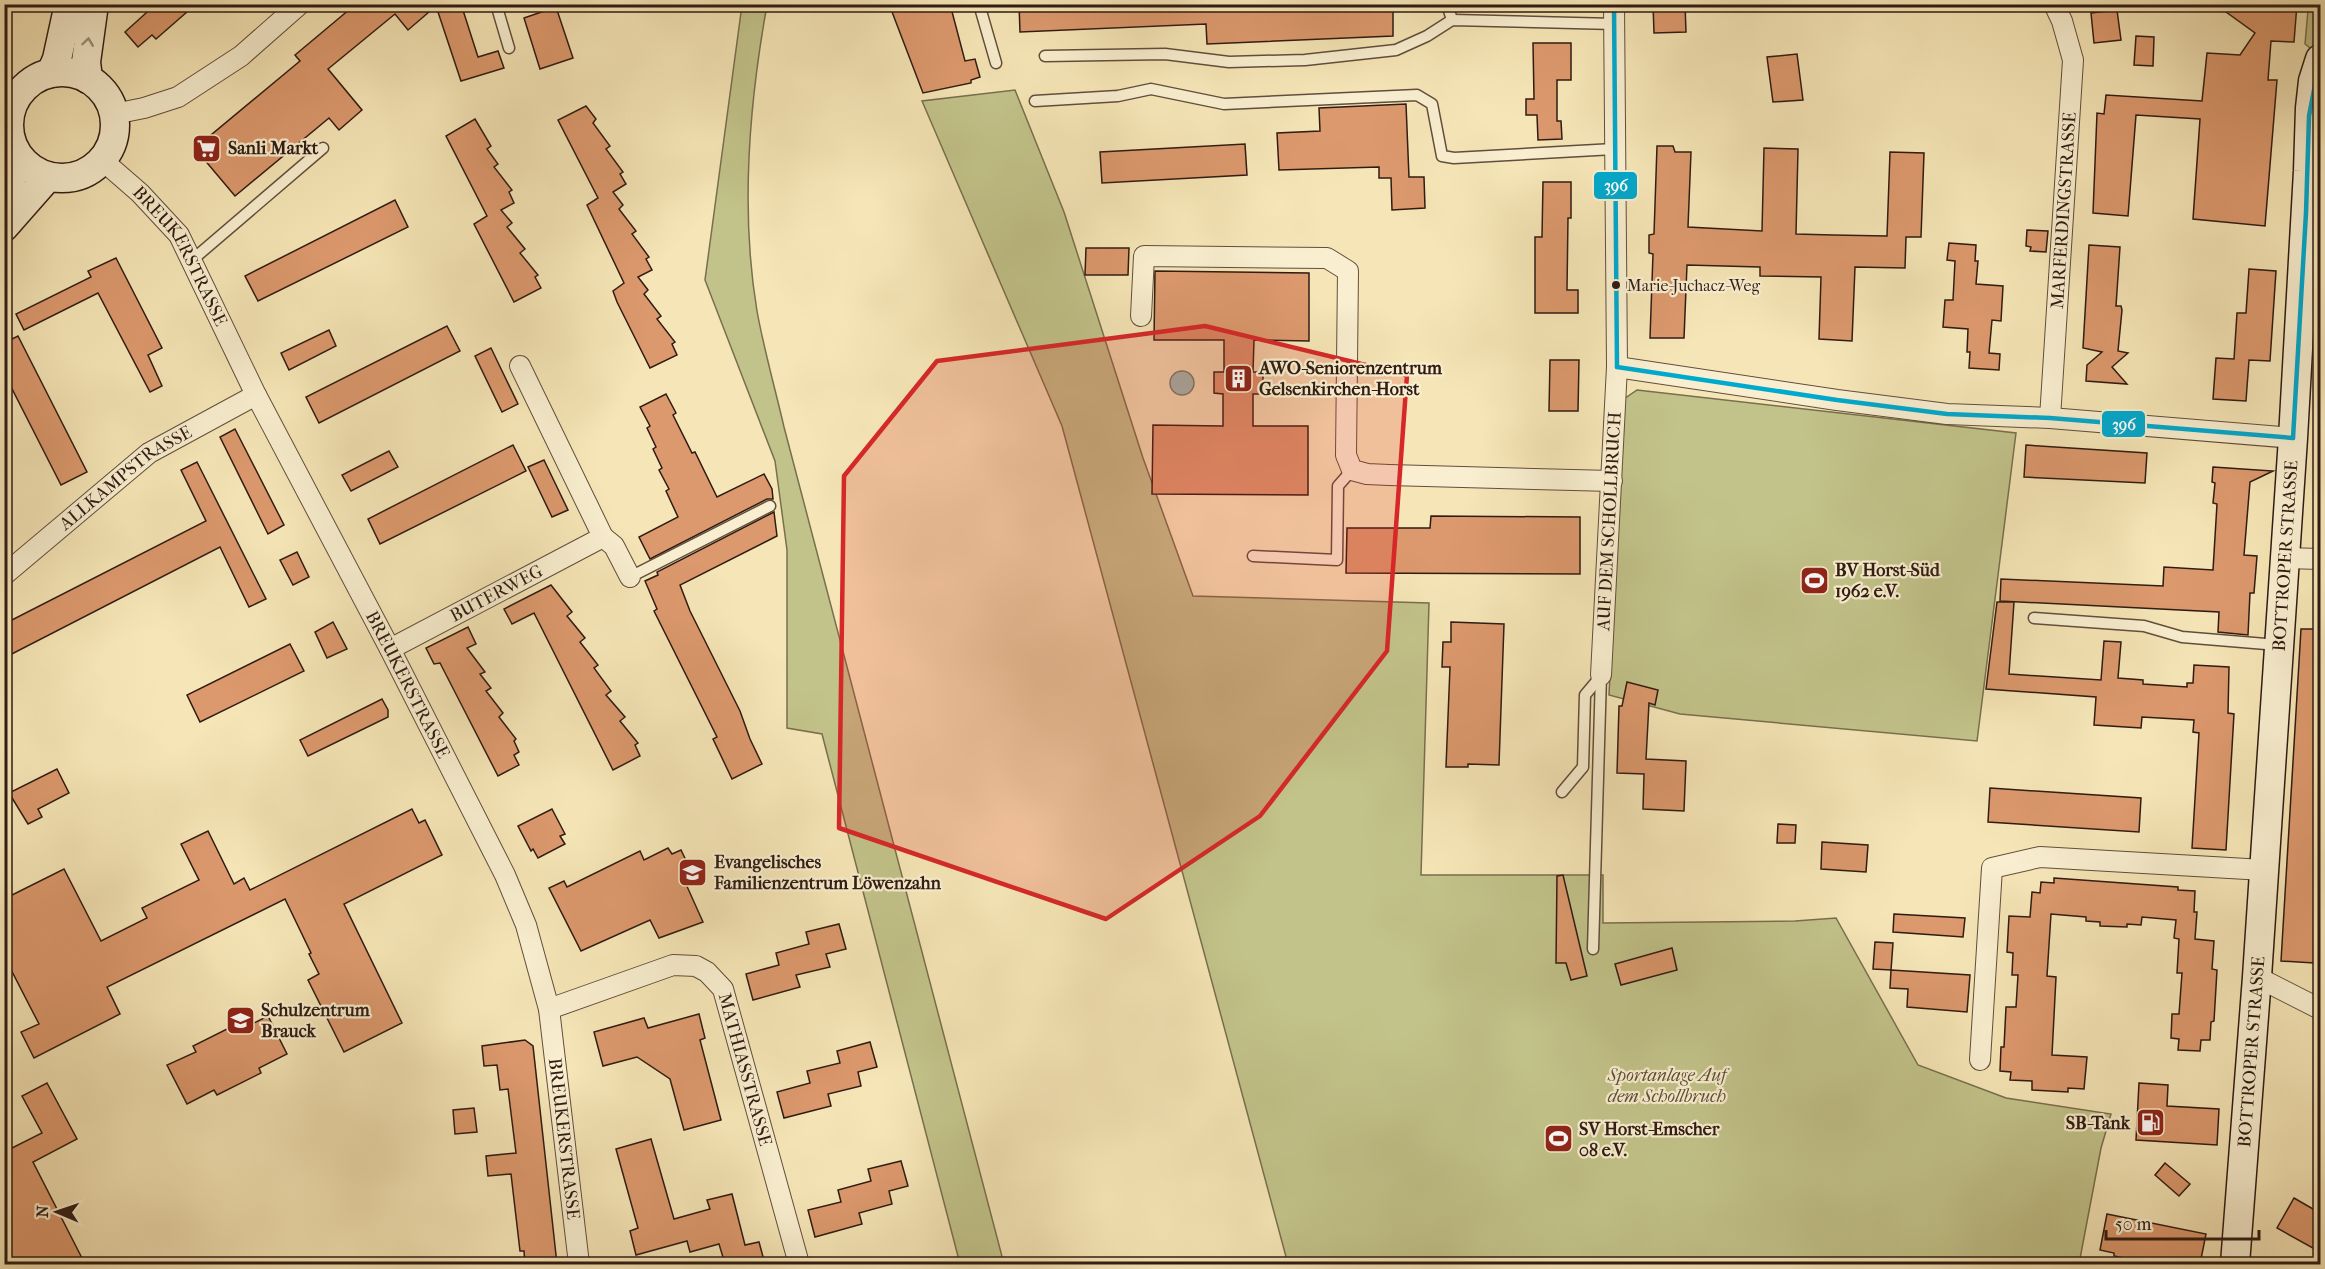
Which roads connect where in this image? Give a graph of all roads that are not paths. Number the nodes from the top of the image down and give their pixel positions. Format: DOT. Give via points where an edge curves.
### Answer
graph roads {
  1 [pos="69,4"];
  2 [pos="94,4"];
  3 [pos="300,4"];
  4 [pos="496,4"];
  5 [pos="979,4"];
  6 [pos="1447,4"];
  7 [pos="1614,4"];
  8 [pos="2054,4"];
  9 [pos="1452,20"];
  10 [pos="1614,24"];
  11 [pos="509,48"];
  12 [pos="1045,56"];
  13 [pos="2320,59"];
  14 [pos="996,63"];
  15 [pos="51,73"];
  16 [pos="88,79"];
  17 [pos="1035,100"];
  18 [pos="114,114"];
  19 [pos="2320,144"];
  20 [pos="323,148"];
  21 [pos="1614,149"];
  22 [pos="19,158"];
  23 [pos="102,160"];
  24 [pos="2308,171"];
  25 [pos="48,177"];
  26 [pos="4,189"];
  27 [pos="4,227"];
  28 [pos="191,261"];
  29 [pos="1141,316"];
  30 [pos="520,366"];
  31 [pos="1617,367"];
  32 [pos="256,395"];
  33 [pos="2050,418"];
  34 [pos="2293,438"];
  35 [pos="1352,470"];
  36 [pos="1612,481"];
  37 [pos="770,506"];
  38 [pos="603,537"];
  39 [pos="1253,556"];
  40 [pos="2284,558"];
  41 [pos="2320,559"];
  42 [pos="4,575"];
  43 [pos="630,577"];
  44 [pos="2034,618"];
  45 [pos="2278,645"];
  46 [pos="390,649"];
  47 [pos="1601,675"];
  48 [pos="1562,792"];
  49 [pos="2264,870"];
  50 [pos="1593,949"];
  51 [pos="2257,977"];
  52 [pos="549,1009"];
  53 [pos="2320,1009"];
  54 [pos="1980,1060"];
  55 [pos="579,1264"];
  56 [pos="799,1264"];
  57 [pos="2235,1264"];
  1 -- 15 [label="main road"];
  16 -- 2 [label="main road, one-way" via="86,62"];
  3 -- 18 [label="street" via="241,56 178,97"];
  4 -- 11 [label="lane"];
  5 -- 14 [label="lane"];
  6 -- 9 [label="lane"];
  7 -- 10 [label="street, AUF DEM SCHOLLBRUCH"];
  8 -- 33 [label="street, MARFERDINGSTRASSE" via="2073,60"];
  9 -- 10 [label="lane"];
  9 -- 12 [label="lane" via="1396,50 1305,60 1228,62 1165,54"];
  10 -- 21 [label="street, AUF DEM SCHOLLBRUCH"];
  13 -- 24 [label="main road, BOTTROPER STRASSE" via="2310,108"];
  15 -- 16 [label="main road"];
  15 -- 22 [label="main road" via="31,81 11,108 10,141"];
  16 -- 18 [label="main road" via="106,95"];
  17 -- 21 [label="lane" via="1118,96 1151,89 1224,104 1417,95 1432,104 1442,156"];
  18 -- 23 [label="main road" via="112,143"];
  19 -- 24 [label="main road, BOTTROPER STRASSE"];
  20 -- 28 [label="lane"];
  21 -- 31 [label="street, AUF DEM SCHOLLBRUCH"];
  22 -- 25 [label="main road"];
  22 -- 26 [label="main road"];
  23 -- 25 [label="main road" via="77,177"];
  23 -- 28 [label="street, BREUKERSTRASSE" via="140,193 179,236"];
  24 -- 34 [label="main road, BOTTROPER STRASSE"];
  25 -- 27 [label="main road"];
  28 -- 32 [label="street, BREUKERSTRASSE"];
  29 -- 35 [label="street" via="1144,256 1327,258 1348,271 1346,455"];
  30 -- 38 [label="street"];
  31 -- 33 [label="street" via="1947,414"];
  31 -- 36 [label="street, AUF DEM SCHOLLBRUCH"];
  32 -- 42 [label="street, ALLKAMPSTRASSE" via="149,453"];
  32 -- 46 [label="street, BREUKERSTRASSE"];
  33 -- 34 [label="street"];
  34 -- 40 [label="main road, BOTTROPER STRASSE"];
  35 -- 36 [label="street" via="1378,475"];
  35 -- 39 [label="lane" via="1338,486 1337,560"];
  36 -- 47 [label="street, AUF DEM SCHOLLBRUCH"];
  37 -- 43 [label="lane"];
  38 -- 43 [label="street" via="614,546"];
  38 -- 46 [label="street, BUTERWEG"];
  40 -- 41 [label="street"];
  40 -- 45 [label="main road, BOTTROPER STRASSE"];
  44 -- 45 [label="lane" via="2144,626 2182,637"];
  45 -- 49 [label="main road, BOTTROPER STRASSE"];
  46 -- 52 [label="street, BREUKERSTRASSE" via="505,875 526,925"];
  47 -- 48 [label="lane" via="1585,695 1583,767"];
  47 -- 50 [label="lane"];
  49 -- 51 [label="main road, BOTTROPER STRASSE"];
  49 -- 54 [label="street" via="2040,857 1992,868"];
  51 -- 53 [label="street"];
  51 -- 57 [label="main road, BOTTROPER STRASSE"];
  52 -- 55 [label="street, BREUKERSTRASSE"];
  52 -- 56 [label="street, MATHIASSTRASSE" via="673,965 696,966 707,972 723,989"];
}
